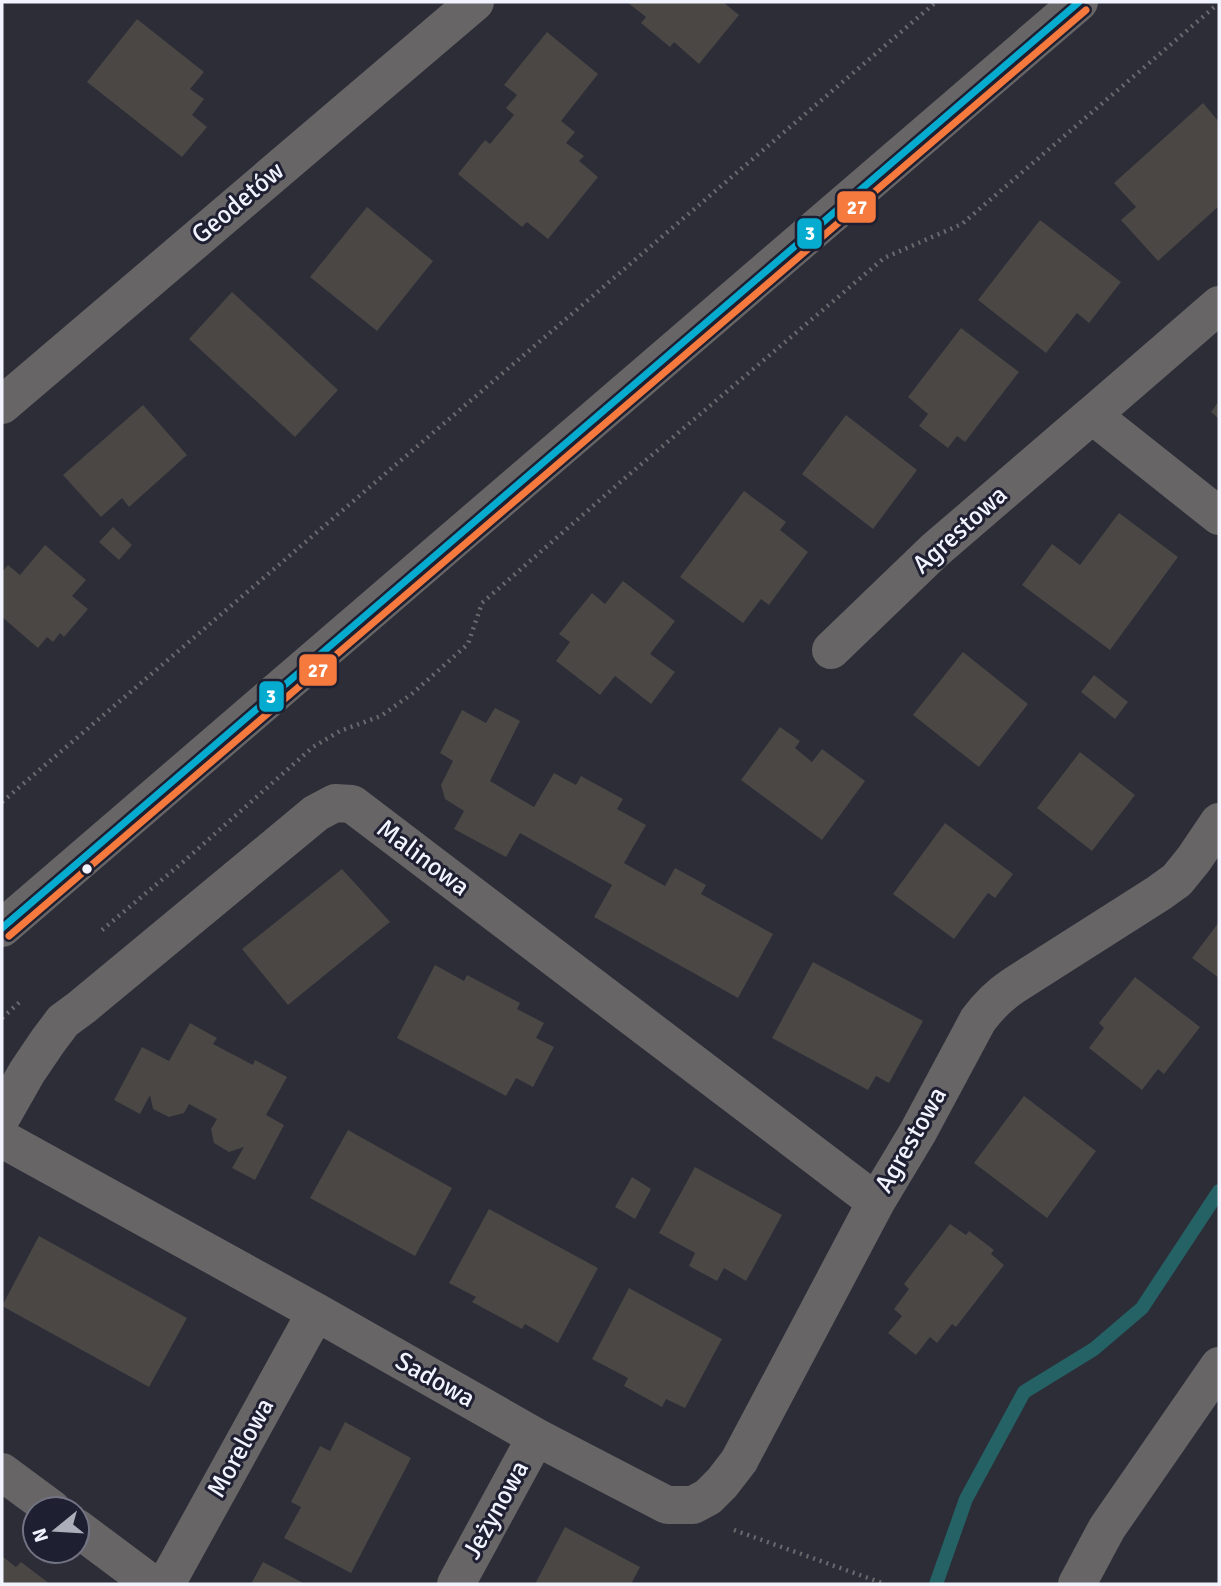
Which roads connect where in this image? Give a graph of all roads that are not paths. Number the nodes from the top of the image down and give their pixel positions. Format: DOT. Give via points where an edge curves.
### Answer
graph roads {
  1 [pos="475,2"];
  2 [pos="1079,2"];
  3 [pos="1219,306"];
  4 [pos="2,405"];
  5 [pos="1092,415"];
  6 [pos="1219,516"];
  7 [pos="831,650"];
  8 [pos="1219,822"];
  9 [pos="2,928"];
  10 [pos="2,1116"];
  11 [pos="2,1139"];
  12 [pos="876,1202"];
  13 [pos="316,1312"];
  14 [pos="1219,1366"];
  15 [pos="536,1437"];
  16 [pos="2,1472"];
  17 [pos="33,1495"];
  18 [pos="667,1505"];
  19 [pos="91,1538"];
  20 [pos="152,1584"];
  21 [pos="166,1584"];
  22 [pos="456,1584"];
  23 [pos="1077,1584"];
  1 -- 4 [label="street, Geodetów"];
  2 -- 9 [label="street"];
  3 -- 5 [label="street, Agrestowa"];
  5 -- 6 [label="street"];
  5 -- 7 [label="street, Agrestowa" via="935,550"];
  8 -- 12 [label="street, Agrestowa" via="1177,880 996,998 978,1020"];
  10 -- 12 [label="street, Malinowa" via="63,1021 316,813 335,803 352,804"];
  11 -- 13 [label="street, Sadowa"];
  12 -- 18 [label="street, Agrestowa" via="739,1461 708,1497 693,1505"];
  13 -- 15 [label="street, Sadowa"];
  13 -- 21 [label="street, Morelowa"];
  14 -- 23 [label="street" via="1107,1528"];
  15 -- 18 [label="street, Sadowa"];
  15 -- 22 [label="street, Jeżynowa"];
  16 -- 17 [label="street"];
  19 -- 20 [label="street"];
}
